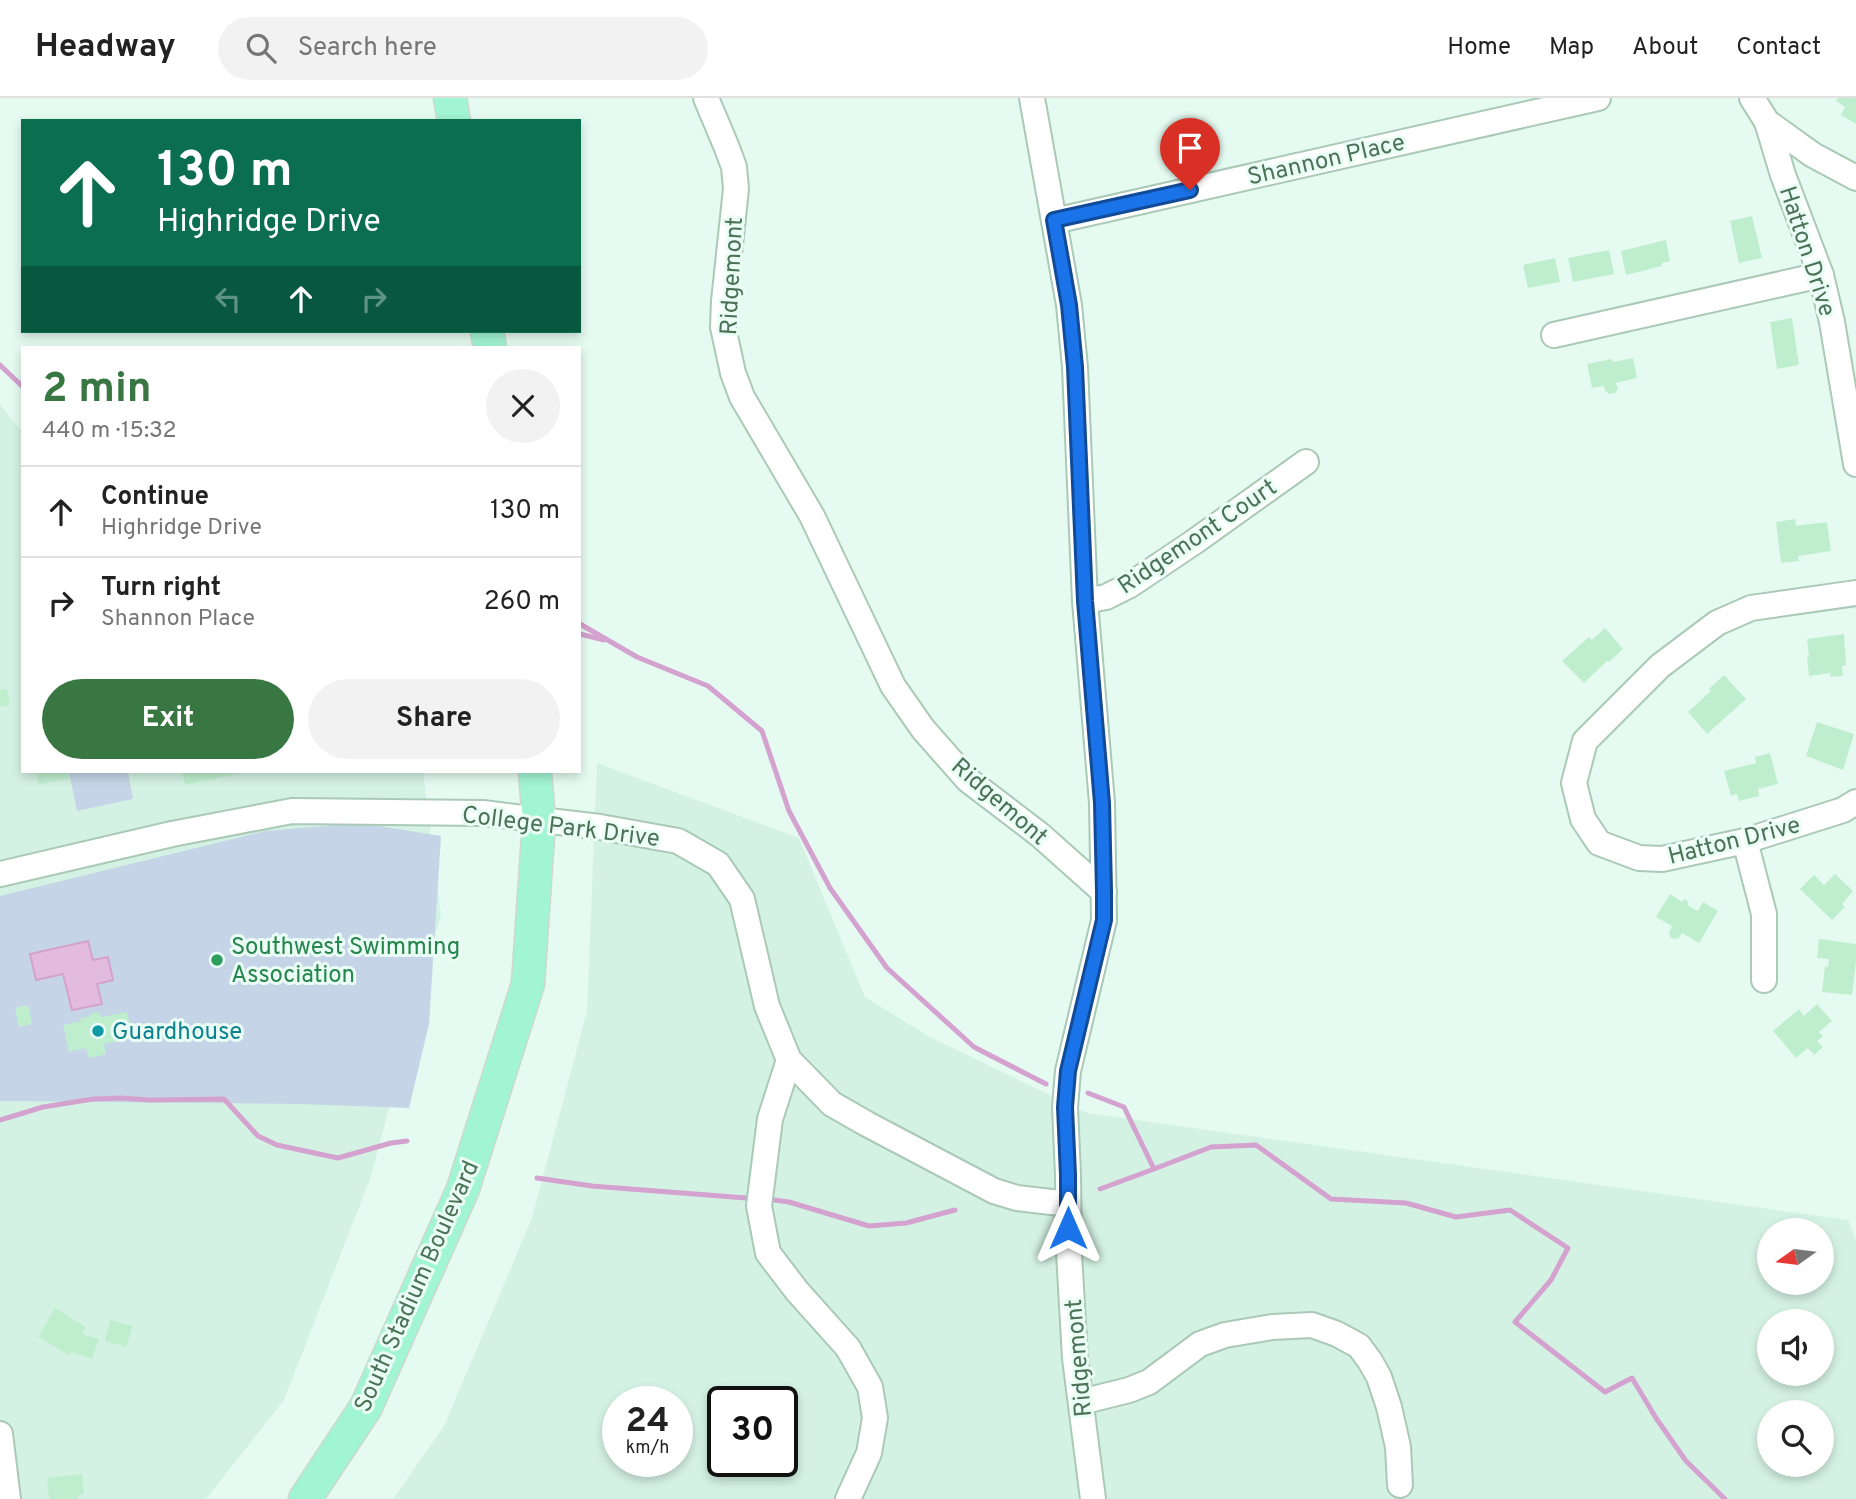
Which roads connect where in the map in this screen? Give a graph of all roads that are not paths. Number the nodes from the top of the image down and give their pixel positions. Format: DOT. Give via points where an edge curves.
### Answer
graph roads {
  1 [pos="450,98"];
  2 [pos="706,98"];
  3 [pos="1032,98"];
  4 [pos="1598,98"];
  5 [pos="1752,98"];
  6 [pos="454,119"];
  7 [pos="1767,122"];
  8 [pos="1856,178"];
  9 [pos="1054,220"];
  10 [pos="1821,275"];
  11 [pos="1554,335"];
  12 [pos="1306,462"];
  13 [pos="1856,464"];
  14 [pos="1856,593"];
  15 [pos="1085,601"];
  16 [pos="535,773"];
  17 [pos="1856,802"];
  18 [pos="540,821"];
  19 [pos="1745,841"];
  20 [pos="0,874"];
  21 [pos="1104,891"];
  22 [pos="1764,980"];
  23 [pos="789,1060"];
  24 [pos="1068,1204"];
  25 [pos="1081,1402"];
  26 [pos="0,1434"];
  27 [pos="1400,1485"];
  28 [pos="8,1499"];
  29 [pos="305,1499"];
  30 [pos="848,1499"];
  31 [pos="1093,1499"];
  1 -- 6 [label="main road"];
  2 -- 21 [label="street, Ridgemont" via="734,167 736,189 723,327 742,397 812,516 894,686 923,729 968,780"];
  3 -- 9 [label="street"];
  4 -- 9 [label="street, Shannon Place"];
  5 -- 7 [label="street"];
  7 -- 8 [label="street"];
  7 -- 10 [label="street, Hatton Drive"];
  9 -- 15 [label="street" via="1075,367"];
  10 -- 11 [label="street"];
  10 -- 13 [label="street, Hatton Drive"];
  12 -- 15 [label="street, Ridgemont Court" via="1130,585"];
  14 -- 19 [label="street, Hatton Drive" via="1751,608 1717,622 1660,666 1585,741 1574,783 1583,819 1599,843 1639,859 1662,859"];
  15 -- 21 [label="street" via="1102,803"];
  16 -- 18 [label="main road, South Stadium Boulevard"];
  17 -- 19 [label="street, Hatton Drive"];
  18 -- 20 [label="street, College Park Drive" via="483,813 292,811"];
  18 -- 23 [label="street, College Park Drive" via="678,841 718,863 742,899 767,1006"];
  18 -- 29 [label="main road, South Stadium Boulevard" via="528,984 463,1189 366,1407"];
  19 -- 22 [label="street" via="1764,914"];
  21 -- 24 [label="street, Ridgemont" via="1104,920 1068,1071"];
  23 -- 24 [label="street, College Park Drive" via="832,1104 994,1191"];
  23 -- 30 [label="street" via="770,1119 759,1206 768,1253 848,1348 870,1387 876,1418 869,1453"];
  24 -- 25 [label="street, Ridgemont"];
  25 -- 27 [label="street" via="1149,1382 1200,1344 1225,1335 1312,1325 1359,1346 1374,1369 1398,1447"];
  25 -- 31 [label="street, Ridgemont"];
  26 -- 28 [label="street"];
}
